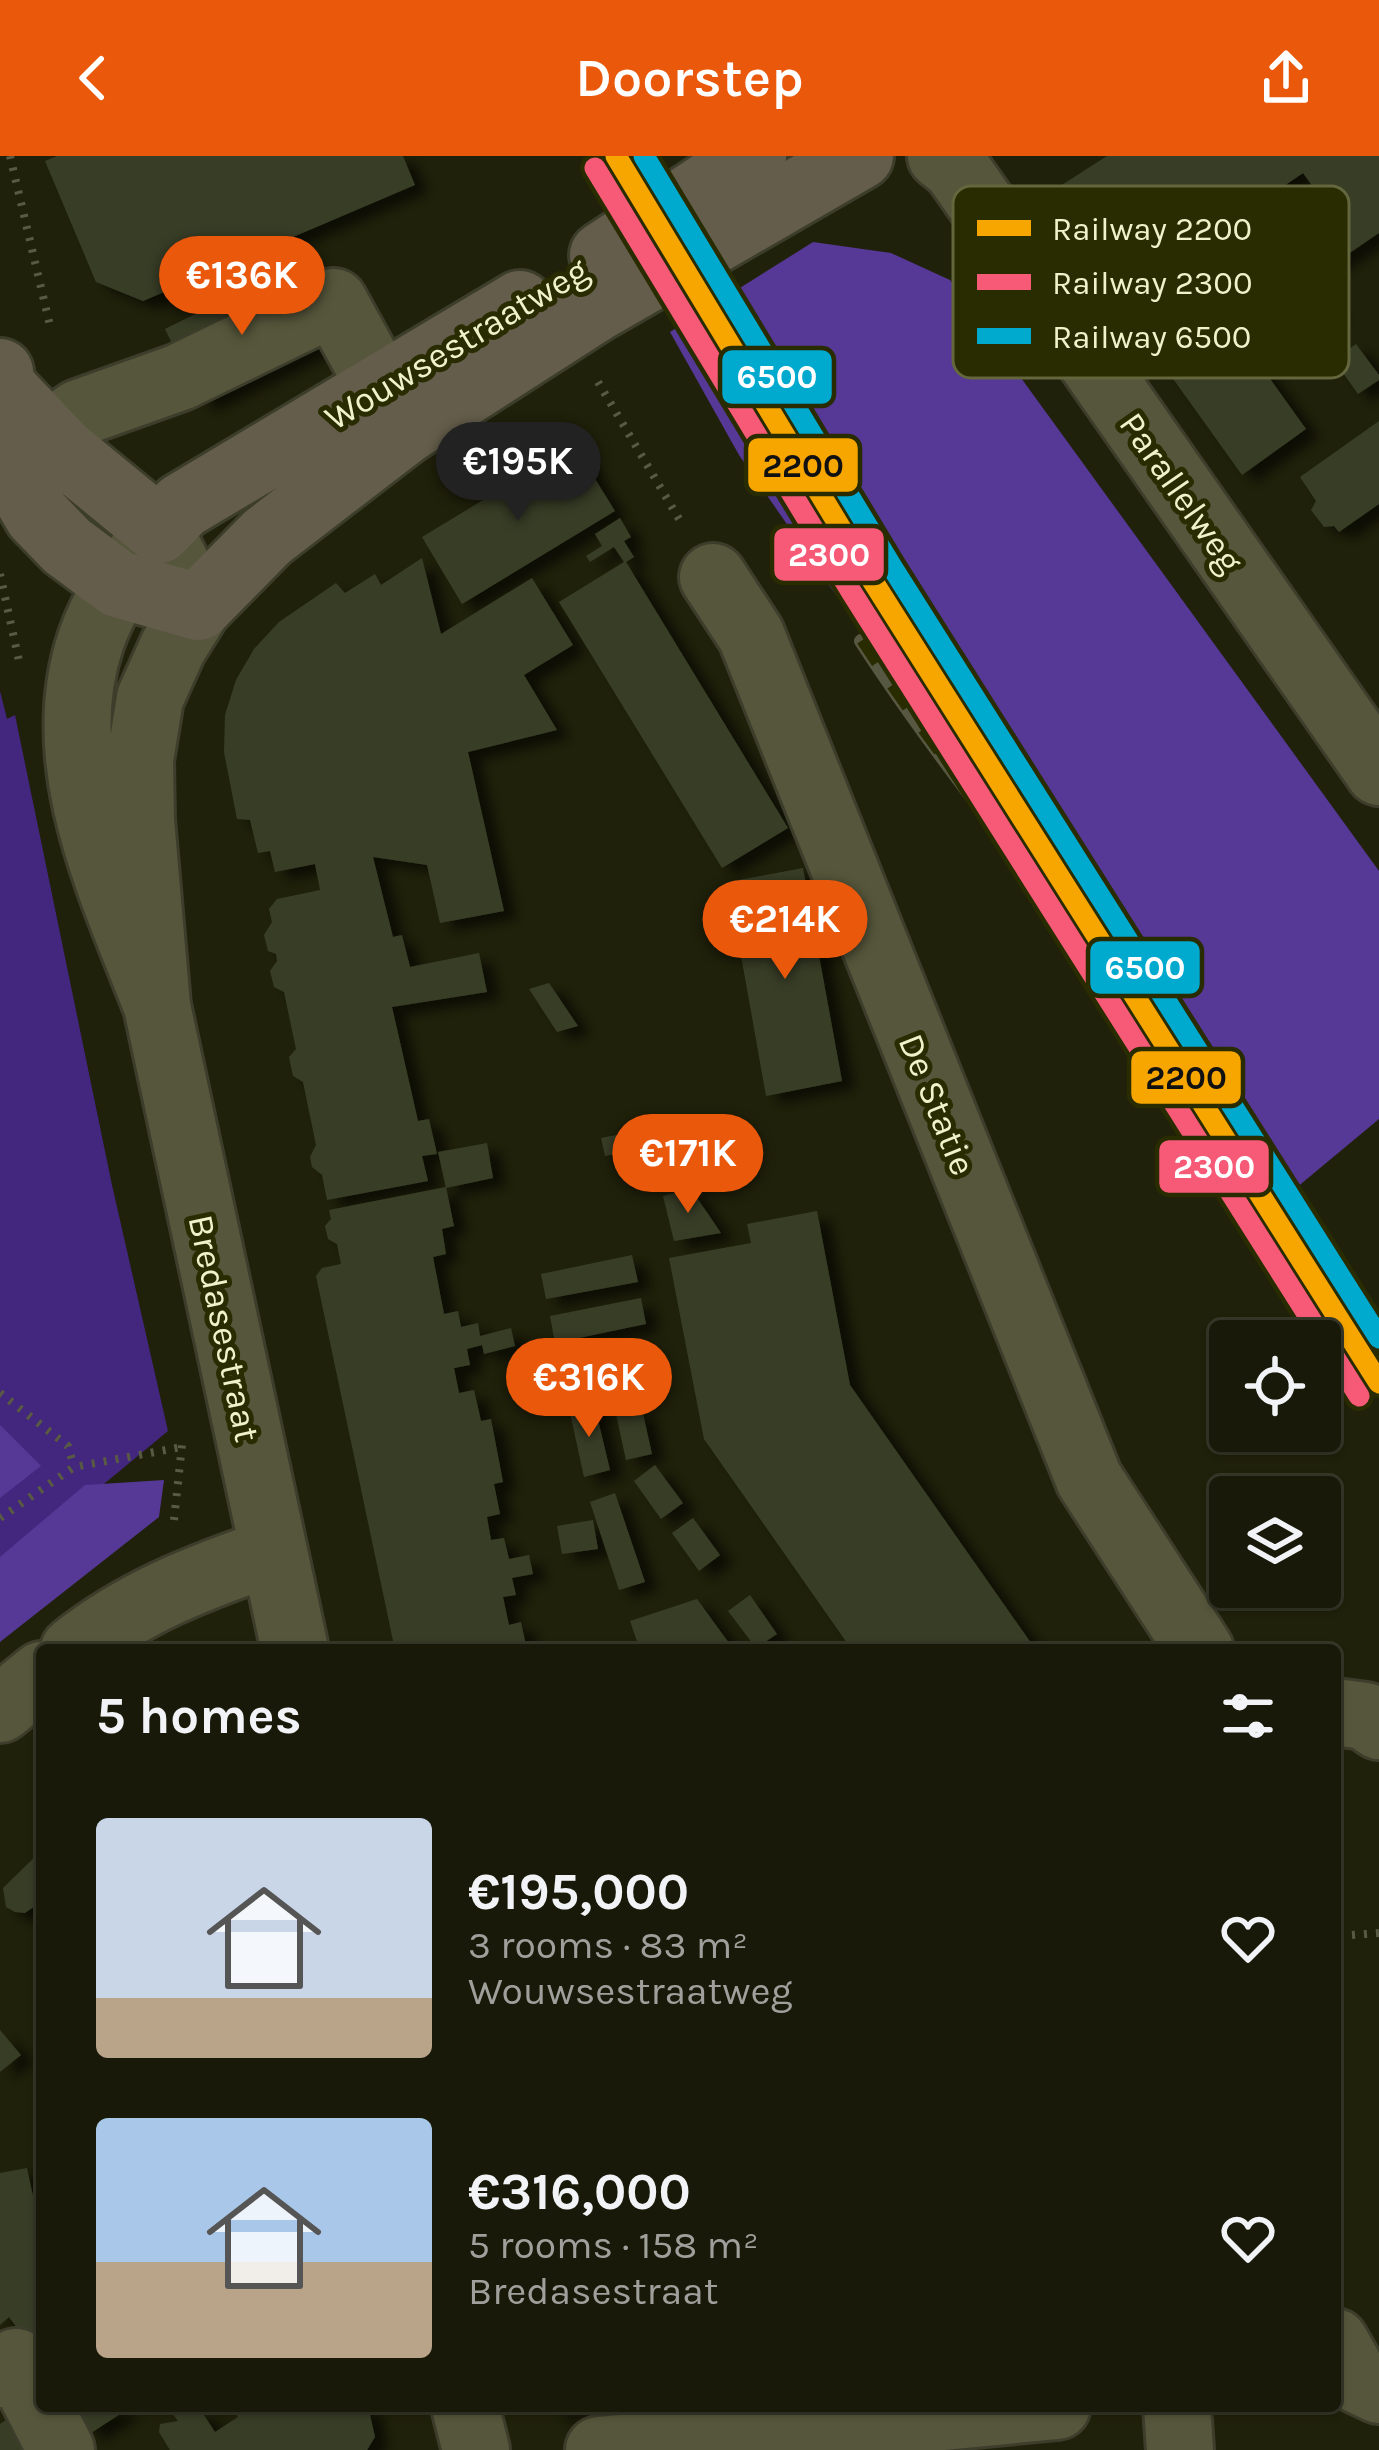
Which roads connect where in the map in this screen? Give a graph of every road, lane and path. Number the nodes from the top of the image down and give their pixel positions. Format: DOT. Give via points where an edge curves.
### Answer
graph roads {
  1 [pos="10,156"];
  2 [pos="753,156"];
  3 [pos="860,156"];
  4 [pos="941,156"];
  5 [pos="969,186"];
  6 [pos="1103,378"];
  7 [pos="1,380"];
  8 [pos="597,381"];
  9 [pos="392,410"];
  10 [pos="46,436"];
  11 [pos="159,530"];
  12 [pos="0,574"];
  13 [pos="713,577"];
  14 [pos="118,584"];
  15 [pos="199,607"];
  16 [pos="18,659"];
  17 [pos="1379,772"];
  18 [pos="157,1006"];
  19 [pos="0,1393"];
  20 [pos="182,1447"];
  21 [pos="74,1467"];
  22 [pos="0,1518"];
  23 [pos="272,1552"];
  24 [pos="82,1644"];
  25 [pos="294,1644"];
  26 [pos="1196,1644"];
  27 [pos="36,1681"];
  28 [pos="0,1709"];
  29 [pos="1341,1713"];
  30 [pos="1379,1726"];
  31 [pos="1379,1933"];
  32 [pos="1352,1935"];
  33 [pos="0,2374"];
  34 [pos="36,2401"];
  35 [pos="42,2412"];
  36 [pos="466,2412"];
  37 [pos="929,2412"];
  38 [pos="1177,2412"];
  39 [pos="1022,2422"];
  40 [pos="61,2450"];
  41 [pos="476,2450"];
  42 [pos="599,2450"];
  43 [pos="1180,2450"];
  1 -- 10 [label="path" via="61,376"];
  2 -- 9 [label="main road, Wouwsestraatweg"];
  3 -- 9 [label="main road, Wouwsestraatweg" via="595,309"];
  4 -- 5 [label="street, Parallelweg"];
  6 -- 17 [label="street, Parallelweg"];
  7 -- 10 [label="main road"];
  8 -- 13 [label="path"];
  9 -- 10 [label="street" via="334,302"];
  9 -- 11 [label="main road, Wouwsestraatweg" via="182,506"];
  9 -- 15 [label="main road, Wouwsestraatweg"];
  10 -- 11 [label="main road"];
  10 -- 14 [label="main road" via="16,478 37,515"];
  11 -- 14 [label="street, Bredasestraat"];
  11 -- 15 [label="street"];
  12 -- 16 [label="path"];
  13 -- 26 [label="street, De Statie" via="751,635 1089,1479"];
  14 -- 15 [label="main road"];
  14 -- 18 [label="street, Bredasestraat" via="92,637 76,727 101,860"];
  15 -- 18 [label="street, Bredasestraat" via="150,698 140,760"];
  18 -- 23 [label="street, Bredasestraat"];
  19 -- 21 [label="path" via="68,1446"];
  20 -- 21 [label="path"];
  21 -- 22 [label="path"];
  23 -- 24 [label="street" via="190,1580"];
  23 -- 25 [label="street, Bredasestraat"];
  27 -- 28 [label="street"];
  29 -- 30 [label="street"];
  31 -- 32 [label="path"];
  33 -- 34 [label="street" via="16,2362"];
  35 -- 40 [label="street"];
  36 -- 41 [label="street"];
  37 -- 39 [label="street"];
  37 -- 42 [label="street"];
  38 -- 43 [label="street"];
}
